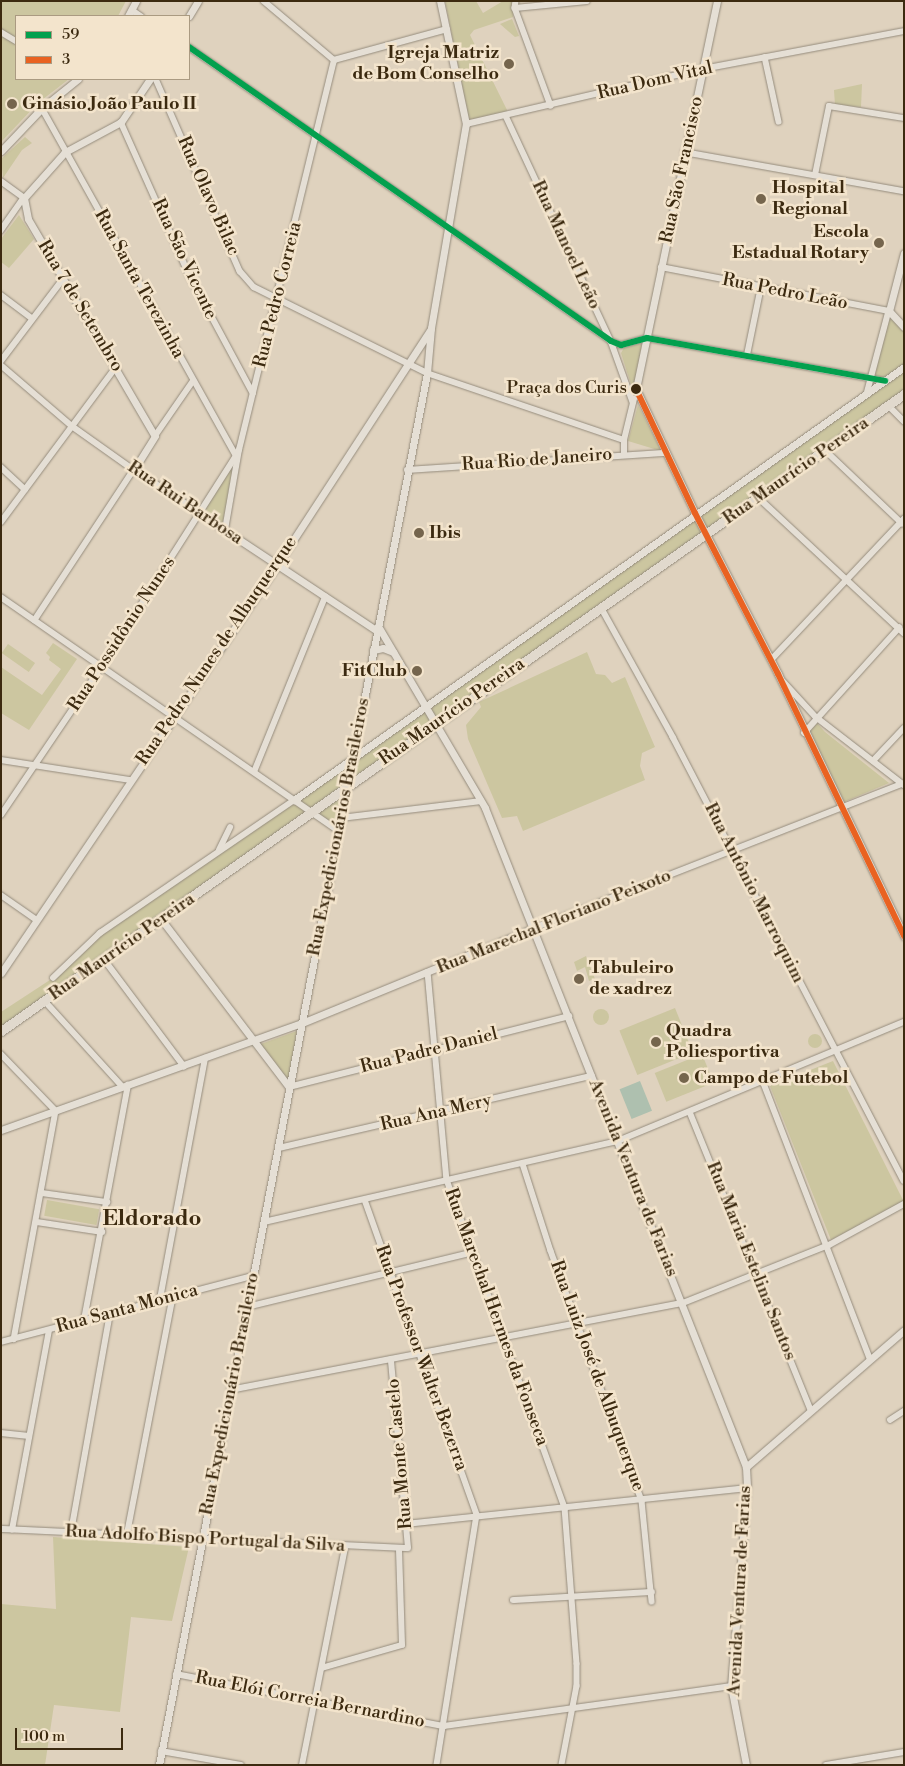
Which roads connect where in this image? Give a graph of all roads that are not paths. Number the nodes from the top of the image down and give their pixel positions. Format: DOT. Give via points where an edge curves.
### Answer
graph roads {
  1 [pos="136,1"];
  2 [pos="198,1"];
  3 [pos="264,1"];
  4 [pos="440,1"];
  5 [pos="587,1"];
  6 [pos="717,1"];
  7 [pos="516,5"];
  8 [pos="130,13"];
  9 [pos="190,15"];
  10 [pos="447,29"];
  11 [pos="904,31"];
  12 [pos="1,32"];
  13 [pos="15,40"];
  14 [pos="190,48"];
  15 [pos="765,57"];
  16 [pos="334,60"];
  17 [pos="703,70"];
  18 [pos="75,80"];
  19 [pos="149,80"];
  20 [pos="156,80"];
  21 [pos="551,106"];
  22 [pos="42,108"];
  23 [pos="506,116"];
  24 [pos="904,118"];
  25 [pos="121,122"];
  26 [pos="779,122"];
  27 [pos="466,124"];
  28 [pos="317,138"];
  29 [pos="1,151"];
  30 [pos="65,152"];
  31 [pos="684,152"];
  32 [pos="815,175"];
  33 [pos="1,181"];
  34 [pos="904,191"];
  35 [pos="24,198"];
  36 [pos="449,228"];
  37 [pos="1,231"];
  38 [pos="904,253"];
  39 [pos="661,267"];
  40 [pos="63,280"];
  41 [pos="760,287"];
  42 [pos="1,294"];
  43 [pos="277,298"];
  44 [pos="888,311"];
  45 [pos="32,318"];
  46 [pos="904,326"];
  47 [pos="432,328"];
  48 [pos="647,338"];
  49 [pos="611,341"];
  50 [pos="748,355"];
  51 [pos="1,363"];
  52 [pos="408,365"];
  53 [pos="116,367"];
  54 [pos="904,367"];
  55 [pos="427,373"];
  56 [pos="871,378"];
  57 [pos="193,381"];
  58 [pos="885,381"];
  59 [pos="636,389"];
  60 [pos="253,393"];
  61 [pos="867,394"];
  62 [pos="904,394"];
  63 [pos="633,402"];
  64 [pos="888,406"];
  65 [pos="904,420"];
  66 [pos="72,426"];
  67 [pos="156,436"];
  68 [pos="624,440"];
  69 [pos="826,451"];
  70 [pos="624,453"];
  71 [pos="666,453"];
  72 [pos="238,455"];
  73 [pos="1,467"];
  74 [pos="134,470"];
  75 [pos="407,470"];
  76 [pos="25,489"];
  77 [pos="759,498"];
  78 [pos="200,513"];
  79 [pos="695,513"];
  80 [pos="1,522"];
  81 [pos="903,522"];
  82 [pos="225,530"];
  83 [pos="706,534"];
  84 [pos="278,564"];
  85 [pos="846,579"];
  86 [pos="1,597"];
  87 [pos="325,597"];
  88 [pos="601,607"];
  89 [pos="35,620"];
  90 [pos="378,628"];
  91 [pos="899,628"];
  92 [pos="904,632"];
  93 [pos="374,650"];
  94 [pos="393,652"];
  95 [pos="771,660"];
  96 [pos="102,666"];
  97 [pos="778,674"];
  98 [pos="425,705"];
  99 [pos="174,715"];
  100 [pos="816,717"];
  101 [pos="436,723"];
  102 [pos="904,728"];
  103 [pos="804,733"];
  104 [pos="352,757"];
  105 [pos="1,760"];
  106 [pos="873,761"];
  107 [pos="35,765"];
  108 [pos="254,772"];
  109 [pos="130,780"];
  110 [pos="903,784"];
  111 [pos="348,786"];
  112 [pos="294,800"];
  113 [pos="481,801"];
  114 [pos="841,808"];
  115 [pos="312,812"];
  116 [pos="1,815"];
  117 [pos="341,818"];
  118 [pos="230,827"];
  119 [pos="339,831"];
  120 [pos="731,850"];
  121 [pos="218,852"];
  122 [pos="1,895"];
  123 [pos="161,919"];
  124 [pos="37,920"];
  125 [pos="534,928"];
  126 [pos="904,936"];
  127 [pos="104,959"];
  128 [pos="428,972"];
  129 [pos="1,973"];
  130 [pos="53,978"];
  131 [pos="45,1001"];
  132 [pos="569,1016"];
  133 [pos="904,1022"];
  134 [pos="302,1023"];
  135 [pos="1,1031"];
  136 [pos="252,1041"];
  137 [pos="436,1049"];
  138 [pos="836,1051"];
  139 [pos="1,1054"];
  140 [pos="205,1058"];
  141 [pos="184,1066"];
  142 [pos="592,1076"];
  143 [pos="763,1081"];
  144 [pos="125,1086"];
  145 [pos="289,1087"];
  146 [pos="56,1111"];
  147 [pos="690,1112"];
  148 [pos="441,1113"];
  149 [pos="1,1130"];
  150 [pos="618,1141"];
  151 [pos="278,1148"];
  152 [pos="523,1164"];
  153 [pos="447,1180"];
  154 [pos="904,1181"];
  155 [pos="42,1193"];
  156 [pos="365,1200"];
  157 [pos="107,1202"];
  158 [pos="904,1204"];
  159 [pos="37,1222"];
  160 [pos="264,1222"];
  161 [pos="102,1232"];
  162 [pos="829,1245"];
  163 [pos="471,1253"];
  164 [pos="388,1272"];
  165 [pos="253,1276"];
  166 [pos="756,1276"];
  167 [pos="173,1296"];
  168 [pos="160,1299"];
  169 [pos="683,1303"];
  170 [pos="247,1307"];
  171 [pos="110,1313"];
  172 [pos="84,1320"];
  173 [pos="577,1323"];
  174 [pos="49,1330"];
  175 [pos="904,1330"];
  176 [pos="502,1338"];
  177 [pos="14,1339"];
  178 [pos="1,1342"];
  179 [pos="421,1354"];
  180 [pos="870,1358"];
  181 [pos="391,1360"];
  182 [pos="230,1390"];
  183 [pos="811,1410"];
  184 [pos="904,1411"];
  185 [pos="890,1420"];
  186 [pos="1,1433"];
  187 [pos="29,1436"];
  188 [pos="746,1467"];
  189 [pos="747,1488"];
  190 [pos="642,1501"];
  191 [pos="565,1508"];
  192 [pos="477,1515"];
  193 [pos="406,1524"];
  194 [pos="1,1529"];
  195 [pos="12,1530"];
  196 [pos="71,1532"];
  197 [pos="127,1534"];
  198 [pos="201,1538"];
  199 [pos="345,1547"];
  200 [pos="408,1548"];
  201 [pos="399,1550"];
  202 [pos="652,1592"];
  203 [pos="573,1596"];
  204 [pos="512,1600"];
  205 [pos="652,1602"];
  206 [pos="322,1668"];
  207 [pos="176,1674"];
  208 [pos="731,1686"];
  209 [pos="315,1699"];
  210 [pos="573,1708"];
  211 [pos="444,1726"];
  212 [pos="161,1751"];
  213 [pos="904,1752"];
  214 [pos="854,1762"];
  215 [pos="158,1765"];
  216 [pos="241,1765"];
  217 [pos="302,1765"];
  218 [pos="437,1765"];
  219 [pos="562,1765"];
  220 [pos="746,1765"];
  221 [pos="826,1765"];
  1 -- 8 [label="street"];
  2 -- 9 [label="street"];
  3 -- 16 [label="street"];
  4 -- 10 [label="street"];
  5 -- 7 [label="street"];
  6 -- 17 [label="street, Rua São Francisco"];
  7 -- 21 [label="street"];
  10 -- 16 [label="street"];
  10 -- 27 [label="street"];
  11 -- 15 [label="street, Rua Dom Vital"];
  12 -- 13 [label="street"];
  14 -- 28 [label="street"];
  15 -- 17 [label="street, Rua Dom Vital"];
  15 -- 26 [label="street"];
  16 -- 28 [label="street, Rua Pedro Correia"];
  17 -- 21 [label="street, Rua Dom Vital"];
  17 -- 31 [label="street, Rua São Francisco"];
  18 -- 22 [label="street"];
  19 -- 25 [label="street"];
  20 -- 43 [label="street, Rua Olavo Bilac" via="240,271 254,287"];
  21 -- 23 [label="street, Rua Dom Vital"];
  22 -- 29 [label="street"];
  22 -- 30 [label="street, Rua Santa Terezinha"];
  23 -- 27 [label="street, Rua Dom Vital"];
  23 -- 49 [label="street, Rua Manoel Leão"];
  24 -- 32 [label="street" via="829,106"];
  25 -- 30 [label="street"];
  25 -- 60 [label="street, Rua São Vicente" via="190,276"];
  27 -- 36 [label="street, Rua Expedicionários Brasileiros"];
  28 -- 36 [label="street"];
  28 -- 43 [label="street, Rua Pedro Correia"];
  30 -- 35 [label="street"];
  30 -- 57 [label="street, Rua Santa Terezinha"];
  31 -- 32 [label="street"];
  31 -- 39 [label="street, Rua São Francisco"];
  32 -- 34 [label="street"];
  33 -- 35 [label="street"];
  35 -- 37 [label="street"];
  35 -- 40 [label="street, Rua 7 de Setembro" via="28,219"];
  36 -- 47 [label="street, Rua Expedicionários Brasileiros"];
  36 -- 49 [label="street"];
  38 -- 44 [label="street"];
  39 -- 41 [label="street, Rua Pedro Leão"];
  39 -- 48 [label="street, Rua São Francisco"];
  40 -- 45 [label="street"];
  40 -- 53 [label="street, Rua 7 de Setembro"];
  41 -- 44 [label="street, Rua Pedro Leão"];
  41 -- 50 [label="street"];
  42 -- 45 [label="street"];
  43 -- 52 [label="street, Rua Olavo Bilac"];
  43 -- 60 [label="street, Rua Pedro Correia"];
  44 -- 46 [label="street"];
  44 -- 56 [label="street"];
  45 -- 51 [label="street"];
  47 -- 52 [label="street, Rua Pedro Nunes de Albuquerque"];
  47 -- 55 [label="street, Rua Expedicionários Brasileiros"];
  48 -- 49 [label="street" via="621,344"];
  48 -- 50 [label="street"];
  48 -- 59 [label="street, Rua São Francisco"];
  49 -- 63 [label="street, Rua Manoel Leão"];
  50 -- 56 [label="street"];
  51 -- 66 [label="street, Rua Rui Barbosa"];
  52 -- 55 [label="street, Rua Olavo Bilac"];
  52 -- 84 [label="street, Rua Pedro Nunes de Albuquerque"];
  53 -- 66 [label="street"];
  53 -- 67 [label="street, Rua 7 de Setembro"];
  54 -- 58 [label="street, Rua Maurício Pereira"];
  55 -- 68 [label="street, Rua Olavo Bilac"];
  55 -- 75 [label="street, Rua Expedicionários Brasileiros"];
  56 -- 58 [label="street"];
  56 -- 61 [label="street"];
  57 -- 67 [label="street"];
  57 -- 72 [label="street, Rua Santa Terezinha"];
  58 -- 61 [label="street, Rua Maurício Pereira"];
  59 -- 63 [label="street"];
  59 -- 71 [label="street"];
  60 -- 72 [label="street, Rua Pedro Correia"];
  61 -- 79 [label="street, Rua Maurício Pereira"];
  62 -- 64 [label="main road, Rua Maurício Pereira"];
  63 -- 68 [label="street"];
  64 -- 65 [label="street"];
  64 -- 69 [label="main road, Rua Maurício Pereira"];
  66 -- 74 [label="street, Rua Rui Barbosa"];
  66 -- 76 [label="street"];
  67 -- 74 [label="street"];
  68 -- 70 [label="street"];
  69 -- 77 [label="main road, Rua Maurício Pereira"];
  69 -- 81 [label="street"];
  70 -- 71 [label="street, Rua Rio de Janeiro"];
  70 -- 75 [label="street, Rua Rio de Janeiro"];
  71 -- 79 [label="street"];
  72 -- 78 [label="street, Rua Possidônio Nunes"];
  72 -- 82 [label="street, Rua Pedro Correia"];
  73 -- 76 [label="street"];
  74 -- 78 [label="street, Rua Rui Barbosa"];
  74 -- 89 [label="street"];
  75 -- 90 [label="street, Rua Expedicionários Brasileiros"];
  76 -- 80 [label="street"];
  77 -- 83 [label="main road, Rua Maurício Pereira"];
  77 -- 85 [label="street"];
  78 -- 82 [label="street, Rua Rui Barbosa"];
  78 -- 96 [label="street, Rua Possidônio Nunes"];
  79 -- 83 [label="street"];
  79 -- 98 [label="street, Rua Maurício Pereira"];
  81 -- 85 [label="street"];
  82 -- 84 [label="street, Rua Rui Barbosa"];
  83 -- 88 [label="main road, Rua Maurício Pereira"];
  83 -- 95 [label="street"];
  84 -- 87 [label="street, Rua Rui Barbosa"];
  84 -- 99 [label="street, Rua Pedro Nunes de Albuquerque"];
  85 -- 91 [label="street"];
  85 -- 95 [label="street"];
  86 -- 89 [label="street"];
  87 -- 90 [label="street, Rua Rui Barbosa"];
  87 -- 108 [label="street"];
  88 -- 101 [label="main road, Rua Maurício Pereira"];
  88 -- 120 [label="street, Rua Antônio Marroquim"];
  89 -- 96 [label="street"];
  90 -- 93 [label="street, Rua Expedicionários Brasileiros"];
  90 -- 94 [label="street, Avenida Ventura de Farias"];
  91 -- 92 [label="street"];
  91 -- 100 [label="street"];
  93 -- 94 [label="street" via="382,648"];
  93 -- 104 [label="street, Rua Expedicionários Brasileiros"];
  94 -- 98 [label="street, Avenida Ventura de Farias"];
  95 -- 97 [label="street"];
  96 -- 99 [label="street"];
  96 -- 107 [label="street, Rua Possidônio Nunes"];
  97 -- 100 [label="street"];
  97 -- 103 [label="street"];
  98 -- 101 [label="street, Avenida Ventura de Farias"];
  98 -- 104 [label="street, Rua Maurício Pereira"];
  99 -- 108 [label="street"];
  99 -- 109 [label="street, Rua Pedro Nunes de Albuquerque"];
  100 -- 103 [label="street"];
  100 -- 106 [label="street"];
  101 -- 111 [label="main road, Rua Maurício Pereira"];
  101 -- 113 [label="street, Avenida Ventura de Farias"];
  102 -- 106 [label="street"];
  103 -- 114 [label="street"];
  104 -- 111 [label="street, Rua Expedicionários Brasileiros"];
  104 -- 112 [label="street, Rua Maurício Pereira"];
  105 -- 107 [label="street"];
  106 -- 110 [label="street"];
  107 -- 109 [label="street"];
  107 -- 116 [label="street, Rua Possidônio Nunes"];
  108 -- 112 [label="street"];
  109 -- 124 [label="street, Rua Pedro Nunes de Albuquerque"];
  110 -- 114 [label="street, Rua Marechal Floriano Peixoto"];
  111 -- 115 [label="main road, Rua Maurício Pereira"];
  111 -- 117 [label="street, Rua Expedicionários Brasileiros"];
  112 -- 115 [label="street"];
  112 -- 121 [label="street"];
  113 -- 117 [label="street"];
  113 -- 125 [label="street, Avenida Ventura de Farias"];
  114 -- 120 [label="street, Rua Marechal Floriano Peixoto"];
  114 -- 126 [label="street"];
  115 -- 119 [label="street"];
  115 -- 123 [label="main road, Rua Maurício Pereira"];
  117 -- 119 [label="street, Rua Expedicionários Brasileiros"];
  118 -- 121 [label="street"];
  119 -- 134 [label="street, Rua Expedicionários Brasileiros"];
  120 -- 125 [label="street, Rua Marechal Floriano Peixoto"];
  120 -- 138 [label="street, Rua Antônio Marroquim"];
  121 -- 130 [label="street" via="100,933"];
  122 -- 124 [label="street"];
  123 -- 127 [label="main road, Rua Maurício Pereira"];
  123 -- 136 [label="street"];
  124 -- 129 [label="street, Rua Pedro Nunes de Albuquerque"];
  125 -- 128 [label="street, Rua Marechal Floriano Peixoto"];
  125 -- 132 [label="street, Avenida Ventura de Farias"];
  127 -- 131 [label="main road, Rua Maurício Pereira"];
  127 -- 141 [label="street"];
  128 -- 134 [label="street, Rua Marechal Floriano Peixoto"];
  128 -- 137 [label="street, Rua Marechal Hermes da Fonseca"];
  131 -- 135 [label="main road, Rua Maurício Pereira"];
  131 -- 144 [label="street"];
  132 -- 137 [label="street, Rua Padre Daniel"];
  132 -- 142 [label="street, Avenida Ventura de Farias"];
  133 -- 138 [label="street"];
  134 -- 136 [label="street, Rua Marechal Floriano Peixoto"];
  134 -- 145 [label="street, Rua Expedicionário Brasileiro"];
  136 -- 140 [label="street, Rua Marechal Floriano Peixoto"];
  136 -- 145 [label="street"];
  137 -- 145 [label="street, Rua Padre Daniel"];
  137 -- 148 [label="street, Rua Marechal Hermes da Fonseca"];
  138 -- 143 [label="street"];
  138 -- 154 [label="street, Rua Antônio Marroquim"];
  139 -- 146 [label="street"];
  140 -- 141 [label="street, Rua Marechal Floriano Peixoto"];
  140 -- 168 [label="street"];
  141 -- 144 [label="street, Rua Marechal Floriano Peixoto"];
  142 -- 148 [label="street, Rua Ana Mery"];
  142 -- 150 [label="street, Avenida Ventura de Farias"];
  143 -- 147 [label="street"];
  143 -- 162 [label="street"];
  144 -- 146 [label="street, Rua Marechal Floriano Peixoto"];
  144 -- 157 [label="street"];
  145 -- 151 [label="street, Rua Expedicionário Brasileiro"];
  146 -- 149 [label="street, Rua Marechal Floriano Peixoto"];
  146 -- 155 [label="street"];
  147 -- 150 [label="street"];
  147 -- 166 [label="street, Rua Maria Estelina Santos"];
  148 -- 151 [label="street, Rua Ana Mery"];
  148 -- 153 [label="street, Rua Marechal Hermes da Fonseca"];
  150 -- 152 [label="street"];
  150 -- 169 [label="street, Avenida Ventura de Farias"];
  151 -- 160 [label="street, Rua Expedicionário Brasileiro"];
  152 -- 153 [label="street"];
  152 -- 173 [label="street, Rua Luiz José de Albuquerque"];
  153 -- 156 [label="street"];
  153 -- 163 [label="street, Rua Marechal Hermes da Fonseca"];
  155 -- 157 [label="street"];
  155 -- 159 [label="street"];
  156 -- 160 [label="street"];
  156 -- 164 [label="street, Rua Professor Walter Bezerra"];
  157 -- 161 [label="street"];
  158 -- 162 [label="street"];
  159 -- 161 [label="street"];
  159 -- 177 [label="street"];
  160 -- 165 [label="street, Rua Expedicionário Brasileiro"];
  161 -- 172 [label="street"];
  162 -- 166 [label="street"];
  162 -- 180 [label="street"];
  163 -- 164 [label="street"];
  163 -- 176 [label="street, Rua Marechal Hermes da Fonseca"];
  164 -- 170 [label="street"];
  164 -- 179 [label="street, Rua Professor Walter Bezerra"];
  165 -- 167 [label="street, Rua Santa Monica"];
  165 -- 170 [label="street, Rua Expedicionário Brasileiro"];
  166 -- 169 [label="street"];
  166 -- 183 [label="street, Rua Maria Estelina Santos"];
  167 -- 168 [label="street, Rua Santa Monica"];
  167 -- 197 [label="street"];
  168 -- 171 [label="street, Rua Santa Monica"];
  169 -- 173 [label="street"];
  169 -- 188 [label="street, Avenida Ventura de Farias"];
  170 -- 182 [label="street, Rua Expedicionário Brasileiro"];
  171 -- 172 [label="street, Rua Santa Monica"];
  171 -- 196 [label="street"];
  172 -- 174 [label="street, Rua Santa Monica"];
  173 -- 176 [label="street"];
  173 -- 190 [label="street, Rua Luiz José de Albuquerque"];
  174 -- 177 [label="street, Rua Santa Monica"];
  174 -- 187 [label="street"];
  175 -- 180 [label="street"];
  176 -- 179 [label="street"];
  176 -- 191 [label="street, Rua Marechal Hermes da Fonseca"];
  177 -- 178 [label="street, Rua Santa Monica"];
  179 -- 181 [label="street"];
  179 -- 192 [label="street, Rua Professor Walter Bezerra"];
  180 -- 183 [label="street"];
  181 -- 182 [label="street"];
  181 -- 193 [label="street, Rua Monte Castelo"];
  182 -- 198 [label="street, Rua Expedicionário Brasileiro"];
  183 -- 188 [label="street"];
  184 -- 185 [label="street"];
  186 -- 187 [label="street"];
  187 -- 195 [label="street"];
  188 -- 189 [label="street, Avenida Ventura de Farias"];
  189 -- 190 [label="street"];
  189 -- 208 [label="street, Avenida Ventura de Farias"];
  190 -- 191 [label="street"];
  190 -- 202 [label="street, Rua Luiz José de Albuquerque"];
  191 -- 192 [label="street"];
  191 -- 203 [label="street, Rua Marechal Hermes da Fonseca"];
  192 -- 193 [label="street"];
  192 -- 211 [label="street"];
  193 -- 200 [label="street, Rua Monte Castelo"];
  194 -- 195 [label="street, Rua Adolfo Bispo Portugal da Silva"];
  195 -- 196 [label="street, Rua Adolfo Bispo Portugal da Silva"];
  196 -- 197 [label="street, Rua Adolfo Bispo Portugal da Silva"];
  197 -- 198 [label="street, Rua Adolfo Bispo Portugal da Silva"];
  198 -- 199 [label="street, Rua Adolfo Bispo Portugal da Silva"];
  198 -- 207 [label="street, Rua Expedicionário Brasileiro"];
  199 -- 201 [label="street, Rua Adolfo Bispo Portugal da Silva"];
  199 -- 206 [label="street"];
  200 -- 201 [label="street, Rua Adolfo Bispo Portugal da Silva"];
  201 -- 206 [label="street" via="402,1645"];
  202 -- 203 [label="street"];
  202 -- 205 [label="street, Rua Luiz José de Albuquerque"];
  203 -- 204 [label="street"];
  203 -- 210 [label="street, Rua Marechal Hermes da Fonseca" via="577,1664"];
  206 -- 209 [label="street"];
  207 -- 209 [label="street, Rua Elói Correia Bernardino"];
  207 -- 212 [label="street, Rua Expedicionário Brasileiro"];
  208 -- 210 [label="street, Rua Elói Correia Bernardino"];
  208 -- 220 [label="street, Avenida Ventura de Farias"];
  209 -- 211 [label="street, Rua Elói Correia Bernardino"];
  209 -- 217 [label="street"];
  210 -- 211 [label="street, Rua Elói Correia Bernardino"];
  210 -- 219 [label="street, Rua Marechal Hermes da Fonseca"];
  211 -- 218 [label="street"];
  212 -- 215 [label="street, Rua Expedicionário Brasileiro"];
  212 -- 216 [label="street"];
  213 -- 214 [label="street"];
  214 -- 221 [label="street"];
}
